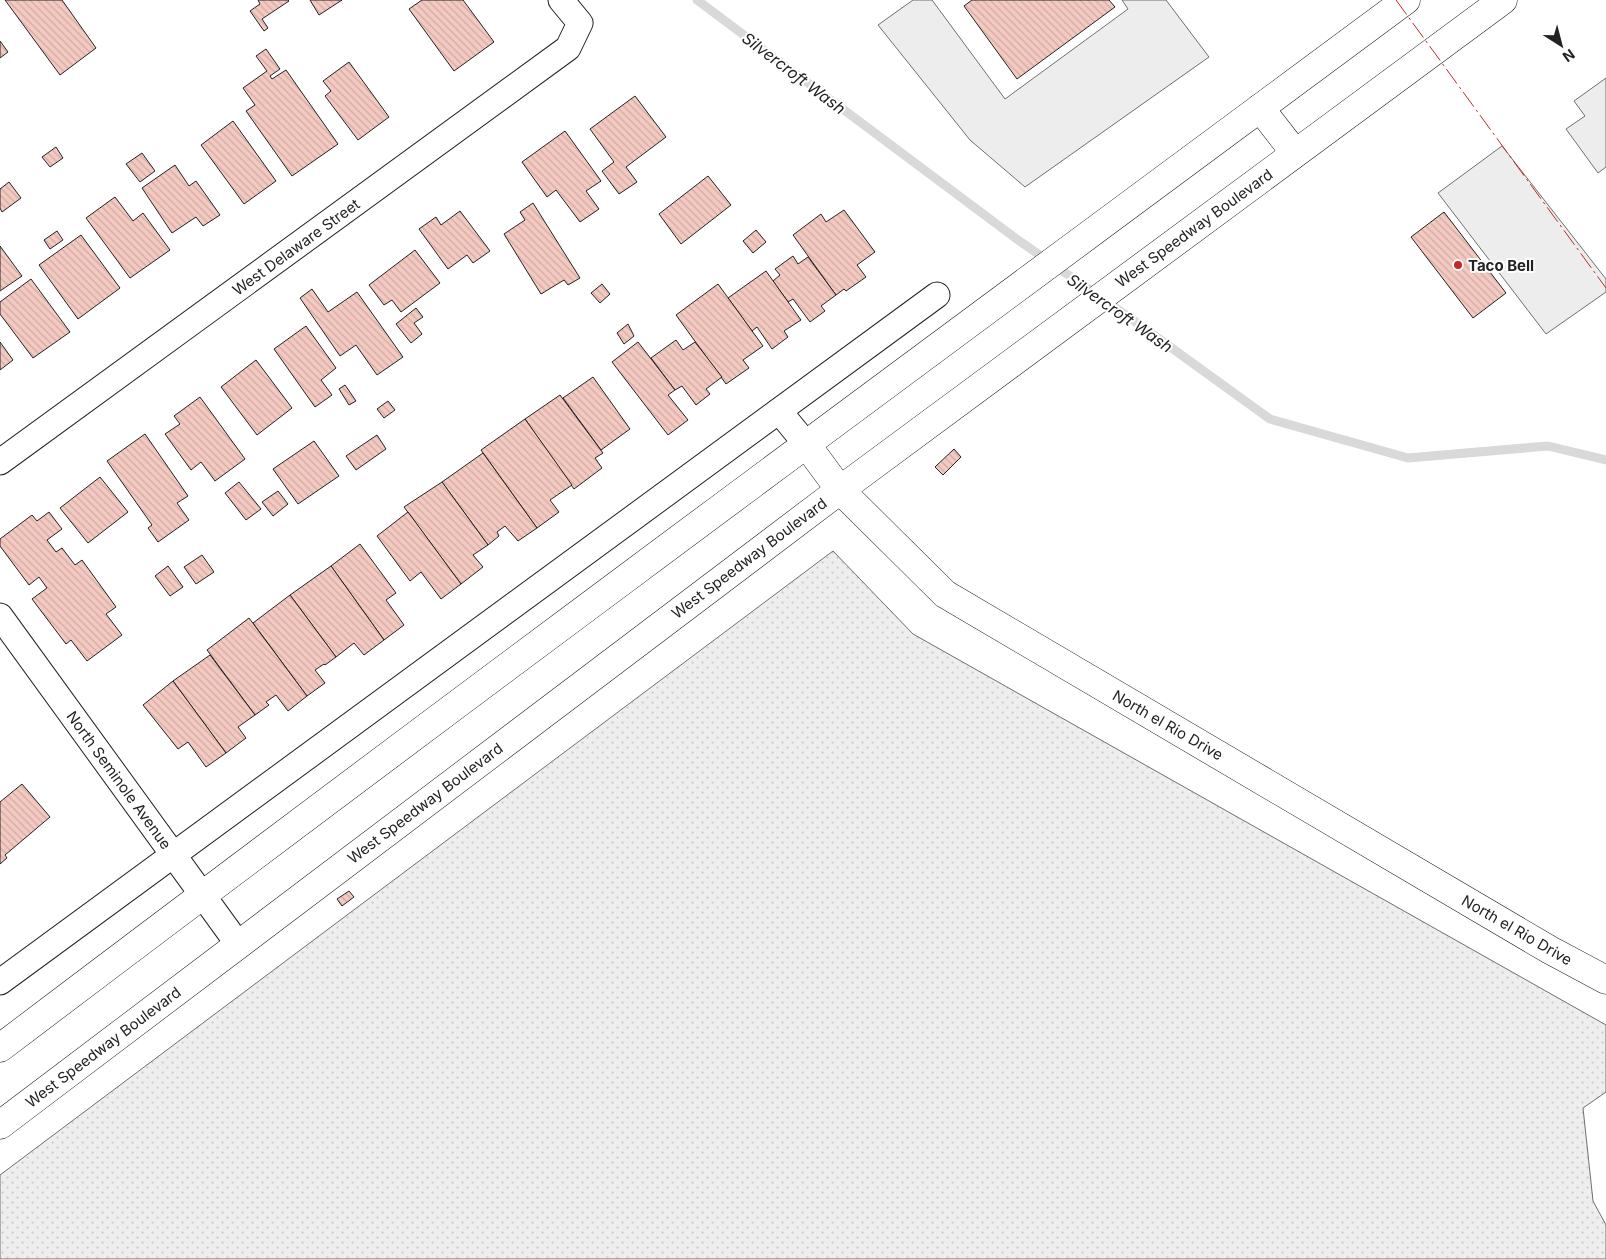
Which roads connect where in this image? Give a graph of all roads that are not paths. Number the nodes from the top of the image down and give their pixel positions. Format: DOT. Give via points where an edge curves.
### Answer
graph roads {
  1 [pos="561,0"];
  2 [pos="1406,0"];
  3 [pos="1503,0"];
  4 [pos="1260,108"];
  5 [pos="1295,154"];
  6 [pos="938,295"];
  7 [pos="779,410"];
  8 [pos="806,444"];
  9 [pos="0,462"];
  10 [pos="840,490"];
  11 [pos="0,616"];
  12 [pos="173,854"];
  13 [pos="203,894"];
  14 [pos="238,944"];
  15 [pos="1606,980"];
  16 [pos="0,982"];
  17 [pos="0,1048"];
  18 [pos="0,1125"];
  1 -- 9 [label="street, West Delaware Street" via="580,23 568,48"];
  2 -- 4 [label="main road"];
  3 -- 5 [label="main road, West Speedway Boulevard"];
  4 -- 5 [label="main road"];
  4 -- 8 [label="main road"];
  5 -- 10 [label="main road, West Speedway Boulevard"];
  6 -- 7 [label="street"];
  7 -- 8 [label="street, North el Rio Drive"];
  7 -- 12 [label="street"];
  8 -- 10 [label="main road, North el Rio Drive"];
  8 -- 13 [label="main road"];
  10 -- 14 [label="main road, West Speedway Boulevard"];
  10 -- 15 [label="main road, North el Rio Drive" via="945,594"];
  11 -- 12 [label="street, North Seminole Avenue"];
  12 -- 13 [label="street, North Seminole Avenue"];
  12 -- 16 [label="street"];
  13 -- 14 [label="street, North Seminole Avenue"];
  13 -- 17 [label="main road"];
  14 -- 18 [label="main road, West Speedway Boulevard"];
}
